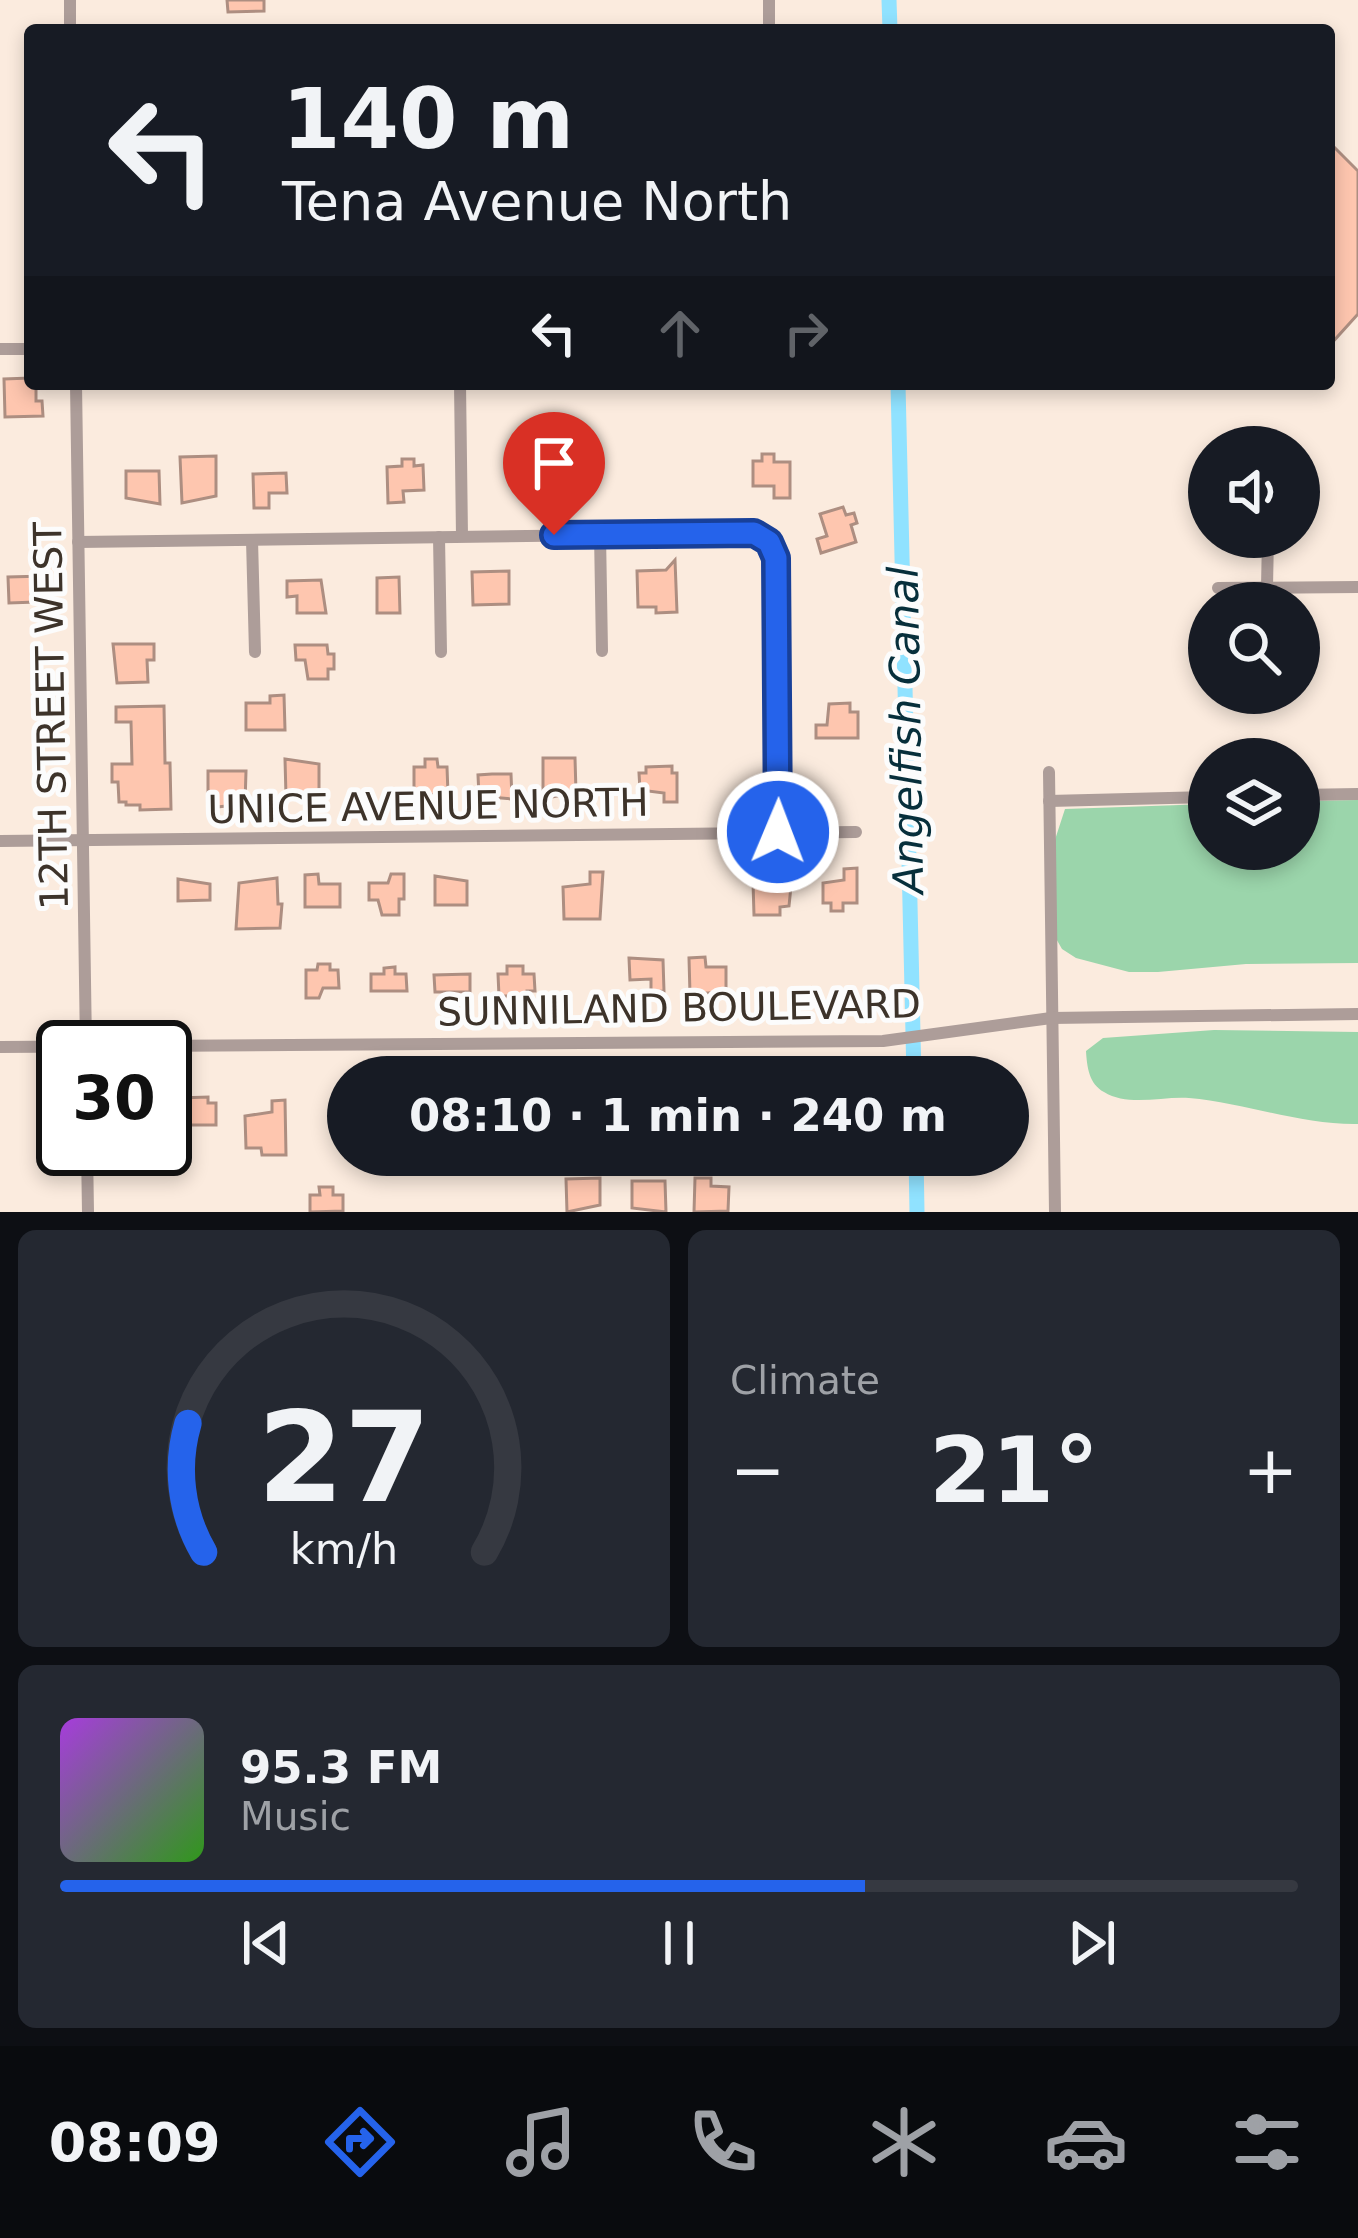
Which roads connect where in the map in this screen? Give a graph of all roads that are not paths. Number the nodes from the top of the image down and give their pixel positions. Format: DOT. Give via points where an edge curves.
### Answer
graph roads {
  1 [pos="76,390"];
  2 [pos="460,390"];
  3 [pos="600,534"];
  4 [pos="462,536"];
  5 [pos="439,537"];
  6 [pos="252,540"];
  7 [pos="78,542"];
  8 [pos="1320,586"];
  9 [pos="1358,586"];
  10 [pos="602,651"];
  11 [pos="255,652"];
  12 [pos="442,652"];
  13 [pos="1049,772"];
  14 [pos="1358,794"];
  15 [pos="1320,795"];
  16 [pos="1188,798"];
  17 [pos="1049,801"];
  18 [pos="778,832"];
  19 [pos="856,832"];
  20 [pos="0,841"];
  21 [pos="83,841"];
  22 [pos="1358,1014"];
  23 [pos="1051,1018"];
  24 [pos="86,1020"];
  25 [pos="192,1046"];
  26 [pos="0,1048"];
  27 [pos="36,1048"];
  28 [pos="87,1176"];
  29 [pos="88,1212"];
  30 [pos="1055,1212"];
  1 -- 7 [label="street, 12TH STREET WEST"];
  2 -- 4 [label="street"];
  3 -- 4 [label="street"];
  3 -- 10 [label="street"];
  3 -- 18 [label="street" via="754,533 769,542 776,558"];
  4 -- 5 [label="street"];
  5 -- 6 [label="street"];
  5 -- 12 [label="street"];
  6 -- 7 [label="street"];
  6 -- 11 [label="street"];
  7 -- 21 [label="street, 12TH STREET WEST"];
  8 -- 9 [label="street"];
  13 -- 17 [label="street"];
  14 -- 15 [label="street"];
  16 -- 17 [label="street"];
  17 -- 23 [label="street"];
  18 -- 19 [label="street, UNICE AVENUE NORTH"];
  18 -- 21 [label="street, UNICE AVENUE NORTH"];
  20 -- 21 [label="street, UNICE AVENUE NORTH"];
  21 -- 24 [label="street, 12TH STREET WEST"];
  22 -- 23 [label="street, SUNNILAND BOULEVARD"];
  23 -- 25 [label="street, SUNNILAND BOULEVARD" via="884,1041"];
  23 -- 30 [label="street"];
  26 -- 27 [label="street, SUNNILAND BOULEVARD"];
  28 -- 29 [label="street"];
}
